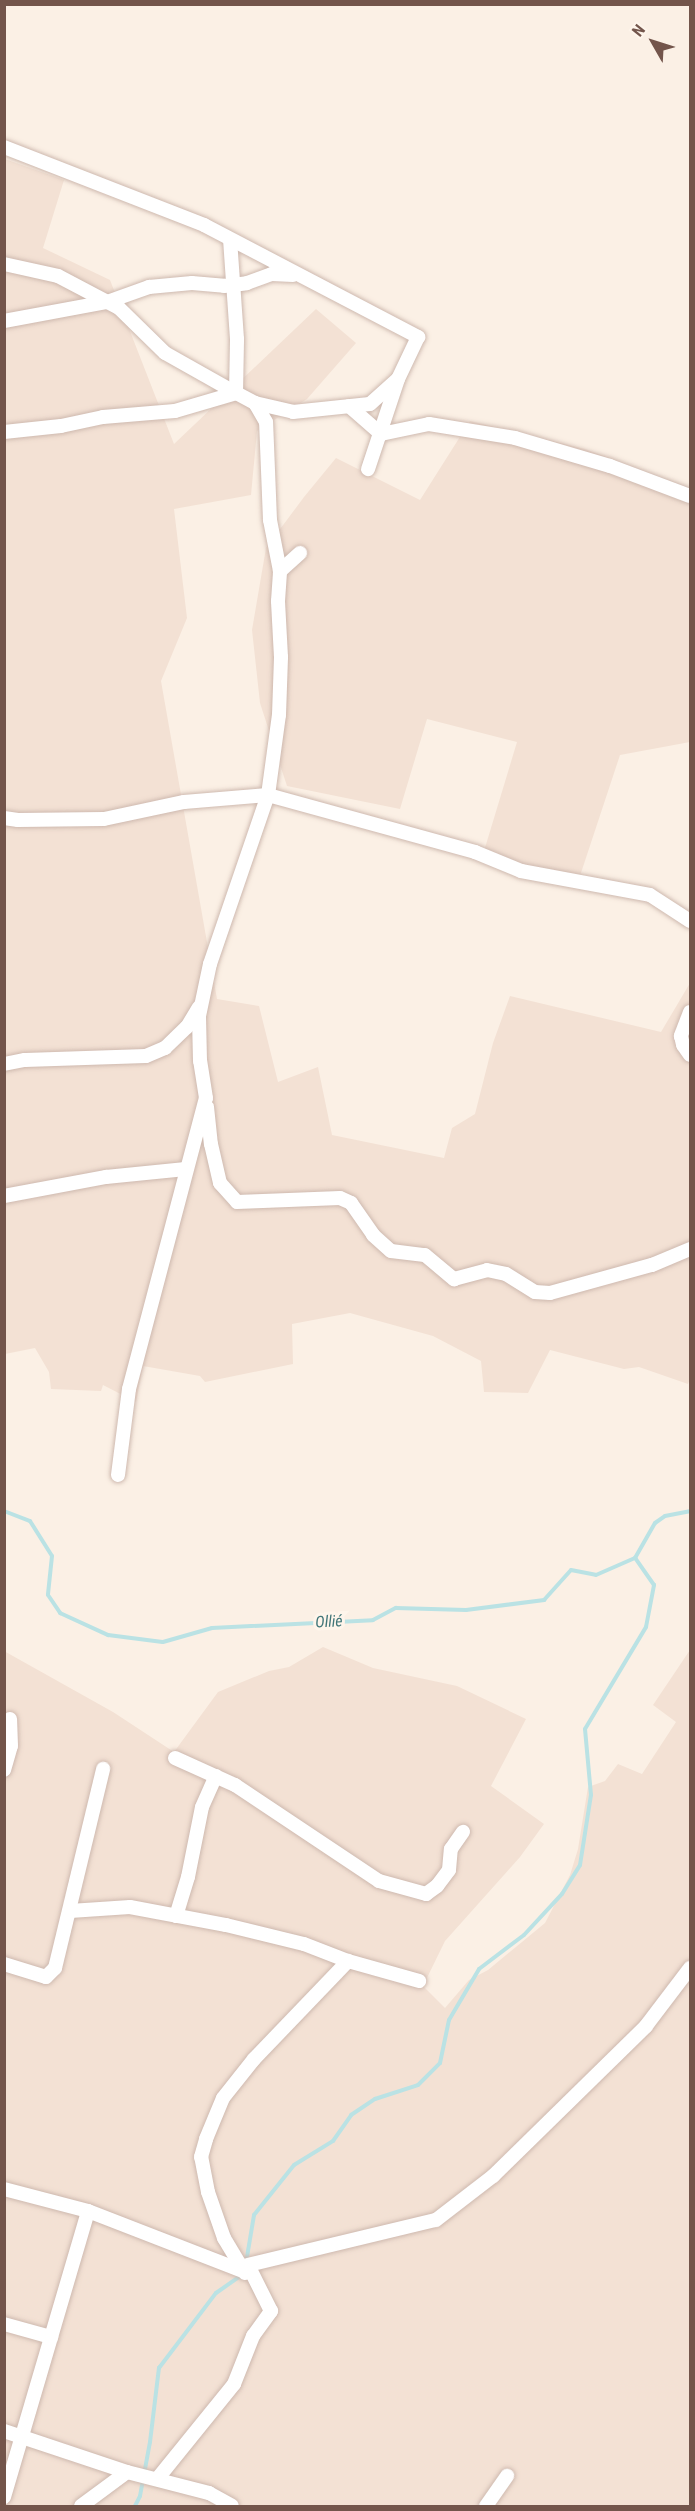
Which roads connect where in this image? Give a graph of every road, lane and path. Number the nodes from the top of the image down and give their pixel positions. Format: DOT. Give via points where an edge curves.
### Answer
graph roads {
  1 [pos="4,147"];
  2 [pos="230,240"];
  3 [pos="4,264"];
  4 [pos="298,275"];
  5 [pos="234,284"];
  6 [pos="107,302"];
  7 [pos="4,321"];
  8 [pos="398,379"];
  9 [pos="236,393"];
  10 [pos="255,403"];
  11 [pos="350,406"];
  12 [pos="4,432"];
  13 [pos="381,434"];
  14 [pos="368,469"];
  15 [pos="690,496"];
  16 [pos="300,553"];
  17 [pos="280,571"];
  18 [pos="268,795"];
  19 [pos="4,818"];
  20 [pos="686,917"];
  21 [pos="203,1000"];
  22 [pos="690,1012"];
  23 [pos="690,1055"];
  24 [pos="4,1064"];
  25 [pos="206,1098"];
  26 [pos="186,1170"];
  27 [pos="4,1196"];
  28 [pos="690,1249"];
  29 [pos="118,1475"];
  30 [pos="10,1719"];
  31 [pos="176,1758"];
  32 [pos="103,1769"];
  33 [pos="4,1770"];
  34 [pos="216,1776"];
  35 [pos="463,1832"];
  36 [pos="70,1911"];
  37 [pos="176,1916"];
  38 [pos="348,1961"];
  39 [pos="4,1964"];
  40 [pos="690,1968"];
  41 [pos="419,1981"];
  42 [pos="4,2189"];
  43 [pos="88,2211"];
  44 [pos="246,2269"];
  45 [pos="4,2324"];
  46 [pos="51,2337"];
  47 [pos="4,2431"];
  48 [pos="22,2436"];
  49 [pos="127,2472"];
  50 [pos="507,2476"];
  51 [pos="158,2478"];
  52 [pos="4,2497"];
  53 [pos="81,2506"];
  54 [pos="232,2506"];
  55 [pos="486,2506"];
  1 -- 2 [label="street" via="204,225"];
  2 -- 4 [label="street"];
  2 -- 5 [label="street"];
  3 -- 6 [label="street" via="58,276"];
  4 -- 5 [label="street" via="272,274"];
  4 -- 8 [label="street" via="418,337"];
  5 -- 6 [label="street" via="149,287"];
  5 -- 9 [label="street"];
  6 -- 7 [label="street"];
  6 -- 9 [label="street" via="119,308 165,353"];
  8 -- 11 [label="street" via="370,404"];
  8 -- 13 [label="street"];
  9 -- 10 [label="street"];
  9 -- 12 [label="street" via="175,411"];
  10 -- 11 [label="street" via="293,412"];
  10 -- 17 [label="street" via="266,422 270,520"];
  11 -- 13 [label="street"];
  13 -- 14 [label="street"];
  13 -- 15 [label="street" via="429,424 515,438 610,466"];
  16 -- 17 [label="street"];
  17 -- 18 [label="street" via="279,715"];
  18 -- 19 [label="street" via="184,802 104,819"];
  18 -- 20 [label="street" via="475,852 521,871 650,895"];
  18 -- 21 [label="street" via="210,964"];
  21 -- 24 [label="street" via="187,1027 165,1048 146,1056"];
  21 -- 25 [label="street" via="200,1060"];
  22 -- 23 [label="street" via="681,1036"];
  25 -- 26 [label="street"];
  25 -- 28 [label="street" via="220,1183 237,1202 340,1198 351,1203 373,1235 391,1251 425,1255 454,1279 487,1270 506,1274 535,1292 550,1293"];
  26 -- 27 [label="street" via="106,1177"];
  26 -- 29 [label="street" via="129,1389"];
  30 -- 33 [label="street" via="11,1746"];
  31 -- 34 [label="street"];
  32 -- 36 [label="street"];
  34 -- 35 [label="street" via="379,1881 426,1894 437,1887 449,1870 451,1849"];
  34 -- 37 [label="street" via="202,1807"];
  36 -- 37 [label="street" via="130,1907"];
  36 -- 39 [label="street" via="51,1974 46,1977"];
  37 -- 38 [label="street" via="304,1944"];
  38 -- 41 [label="street"];
  38 -- 44 [label="street" via="254,2059 223,2098 206,2139 201,2157 208,2192 224,2238"];
  40 -- 44 [label="street" via="646,2026 493,2176 436,2220"];
  42 -- 43 [label="street"];
  43 -- 44 [label="street"];
  43 -- 46 [label="street"];
  44 -- 51 [label="street" via="271,2311 253,2336 234,2385"];
  45 -- 46 [label="street"];
  46 -- 48 [label="street"];
  47 -- 48 [label="street"];
  48 -- 49 [label="street"];
  48 -- 52 [label="street"];
  49 -- 51 [label="street"];
  49 -- 53 [label="street"];
  50 -- 55 [label="street"];
  51 -- 54 [label="street" via="209,2493"];
}
